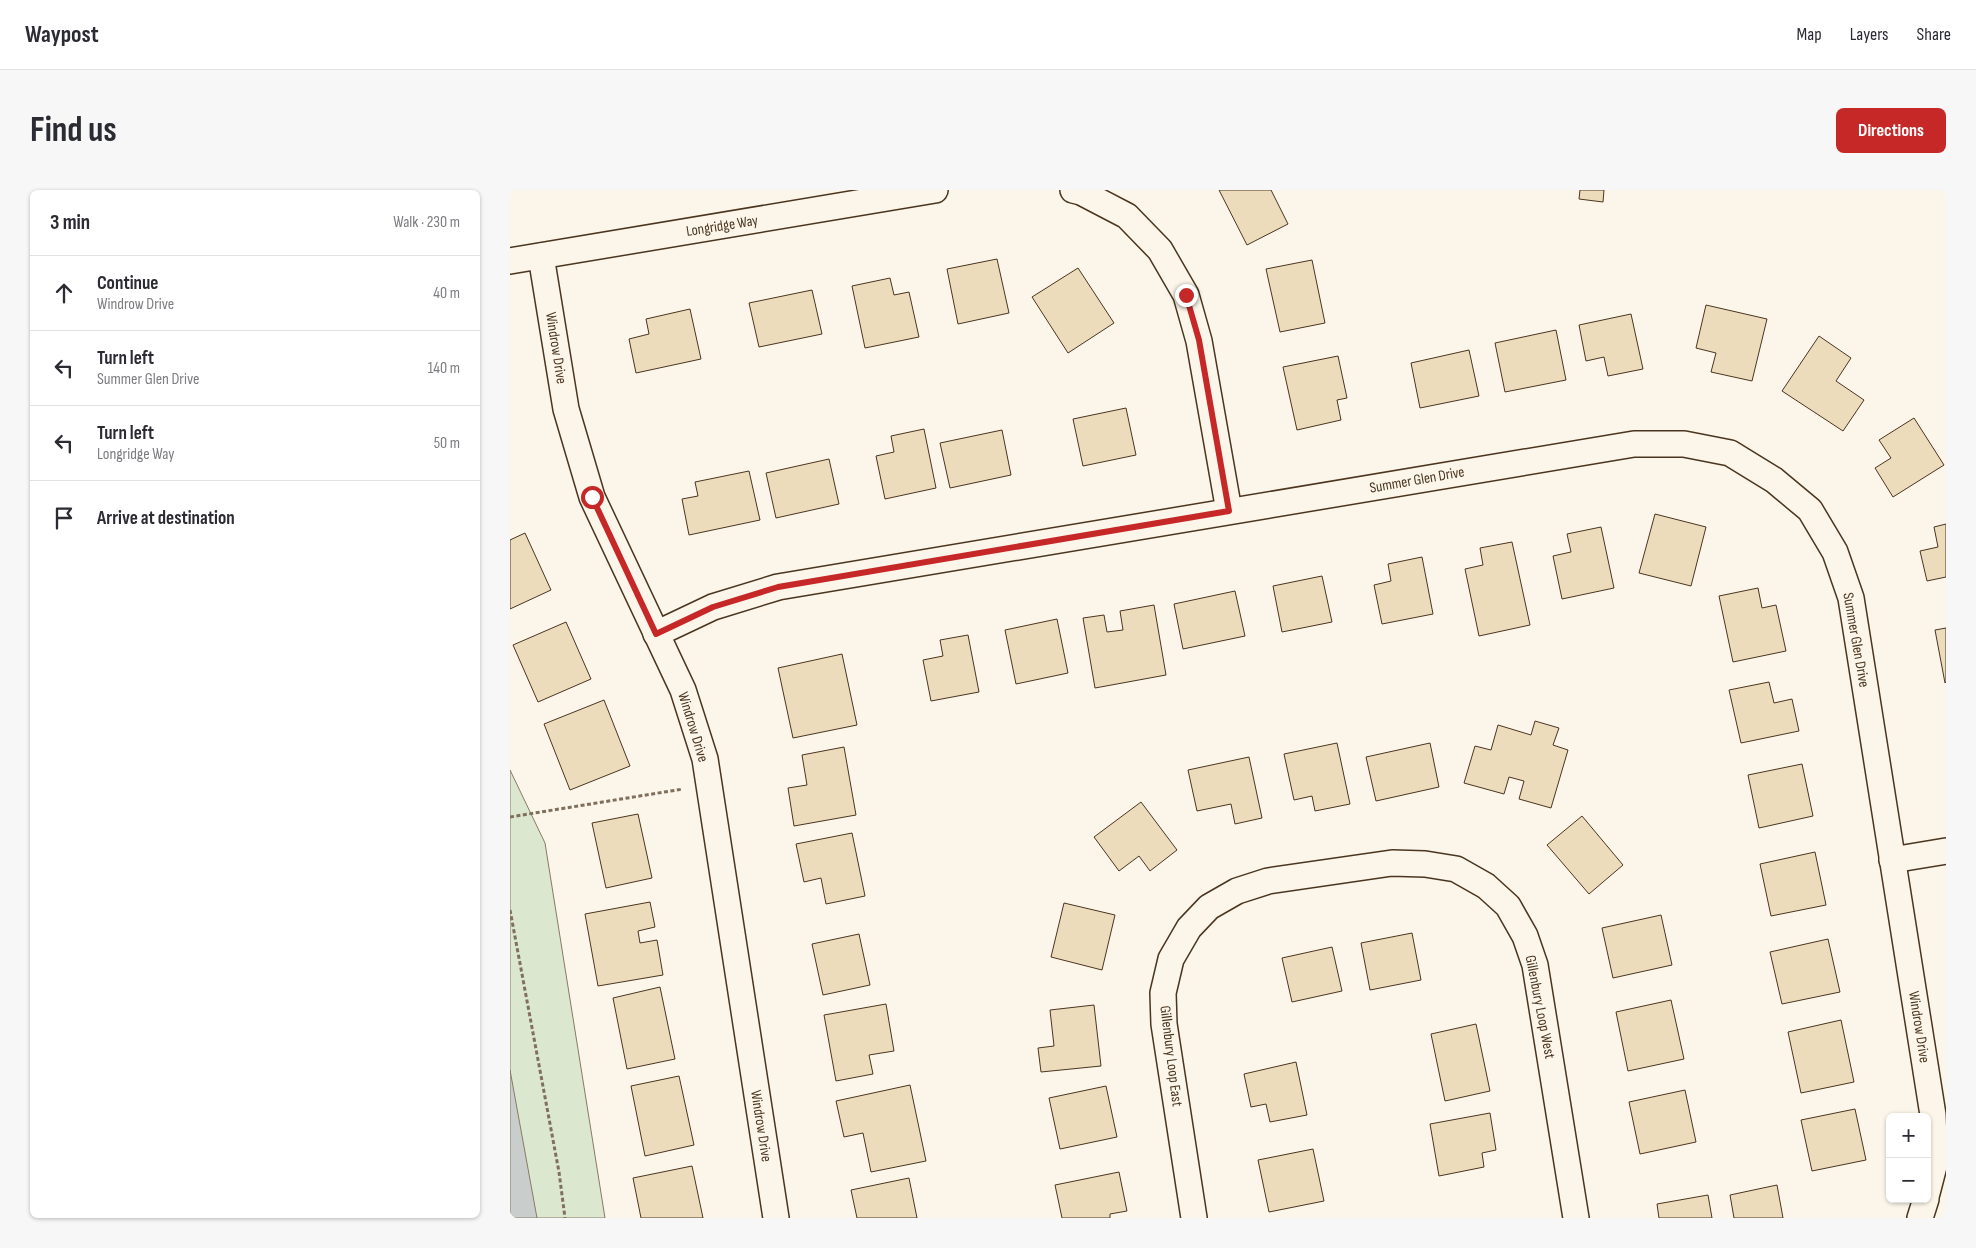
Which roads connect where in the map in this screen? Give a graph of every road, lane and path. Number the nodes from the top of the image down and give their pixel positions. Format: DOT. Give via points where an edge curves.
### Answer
graph roads {
  1 [pos="935,190"];
  2 [pos="1073,190"];
  3 [pos="541,256"];
  4 [pos="510,261"];
  5 [pos="1229,511"];
  6 [pos="656,634"];
  7 [pos="708,785"];
  8 [pos="510,817"];
  9 [pos="1946,851"];
  10 [pos="1892,860"];
  11 [pos="1354,868"];
  12 [pos="510,910"];
  13 [pos="1931,1178"];
  14 [pos="1925,1203"];
  15 [pos="565,1218"];
  16 [pos="776,1218"];
  17 [pos="1194,1218"];
  18 [pos="1576,1218"];
  19 [pos="1920,1218"];
  1 -- 3 [label="street, Longridge Way"];
  2 -- 5 [label="street" via="1127,216 1160,250 1186,295 1199,340"];
  3 -- 4 [label="street, Longridge Way"];
  3 -- 6 [label="street, Windrow Drive" via="566,409 592,497"];
  5 -- 6 [label="street, Summer Glen Drive" via="778,587 713,607"];
  5 -- 10 [label="street, Summer Glen Drive" via="1634,444 1684,444 1730,453 1774,480 1810,510 1835,552 1851,598"];
  6 -- 7 [label="street, Windrow Drive" via="683,690 704,759"];
  7 -- 8 [label="path"];
  7 -- 16 [label="street, Windrow Drive"];
  9 -- 10 [label="street"];
  10 -- 13 [label="street, Windrow Drive" via="1933,1115 1935,1162"];
  11 -- 17 [label="street, Gillenbury Loop East" via="1268,881 1237,891 1209,907 1188,928 1171,960 1163,993 1164,1024"];
  11 -- 18 [label="street, Gillenbury Loop West" via="1392,863 1456,869 1486,886 1508,906 1525,936 1535,965"];
  12 -- 15 [label="path" via="560,1172"];
  14 -- 19 [label="street"];
}
